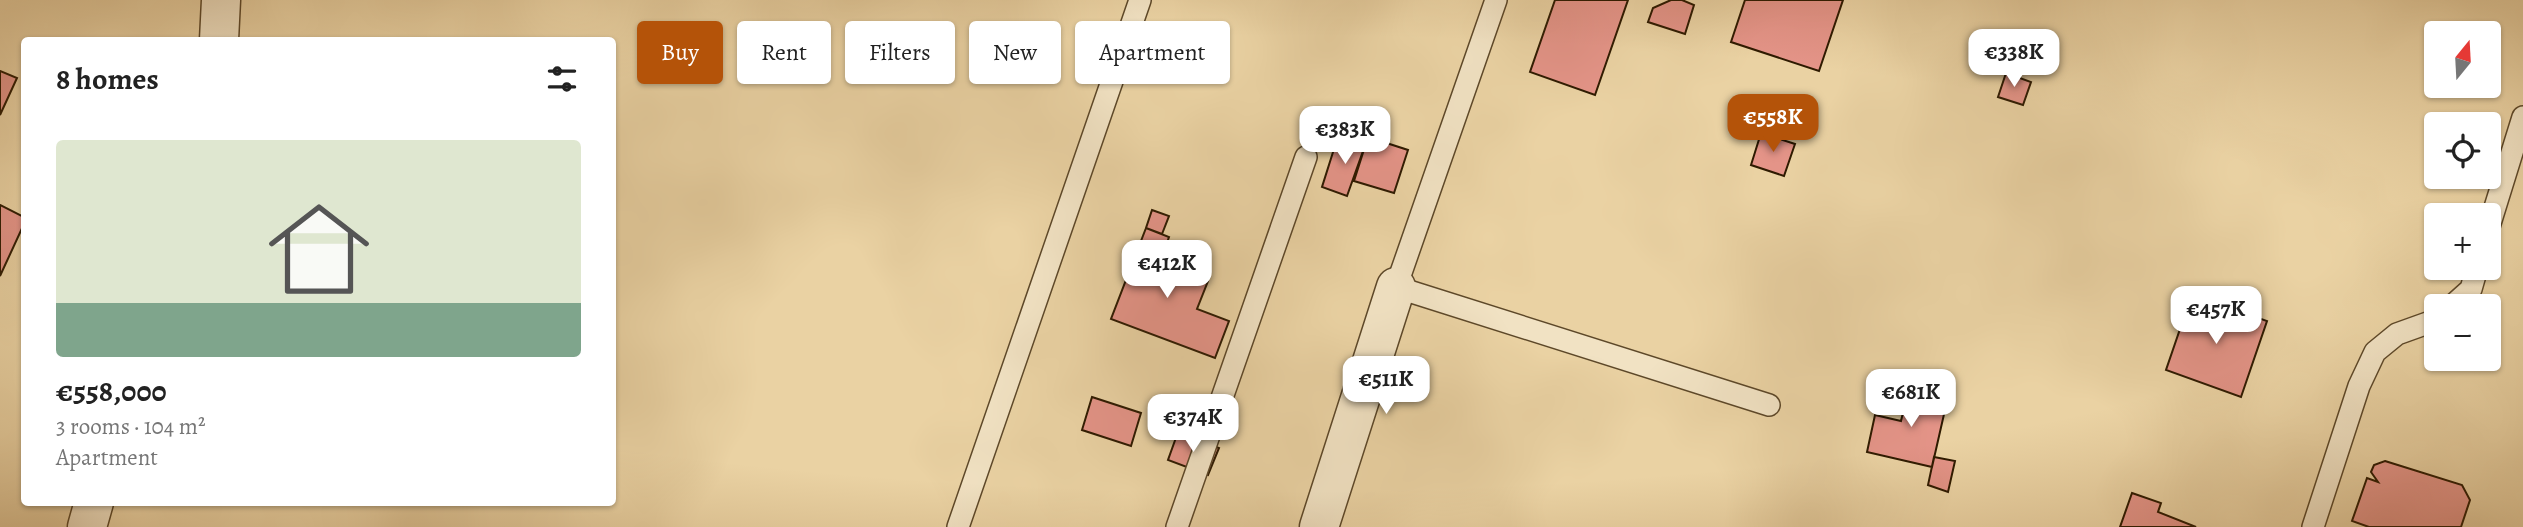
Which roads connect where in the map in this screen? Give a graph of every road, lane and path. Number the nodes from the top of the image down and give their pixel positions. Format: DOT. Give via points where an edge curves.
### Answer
graph roads {
  1 [pos="221,0"];
  2 [pos="1140,0"];
  3 [pos="1496,0"];
  4 [pos="219,37"];
  5 [pos="2523,117"];
  6 [pos="1306,157"];
  7 [pos="2496,203"];
  8 [pos="1396,287"];
  9 [pos="2424,324"];
  10 [pos="1769,405"];
  11 [pos="93,506"];
  12 [pos="87,527"];
  13 [pos="958,527"];
  14 [pos="1177,527"];
  15 [pos="1319,527"];
  16 [pos="2313,527"];
  1 -- 4 [label="street"];
  2 -- 13 [label="lane"];
  3 -- 8 [label="lane"];
  5 -- 7 [label="lane"];
  6 -- 14 [label="lane"];
  8 -- 10 [label="lane"];
  8 -- 15 [label="street"];
  9 -- 16 [label="lane" via="2397,334 2375,352 2359,386"];
  11 -- 12 [label="street"];
}
